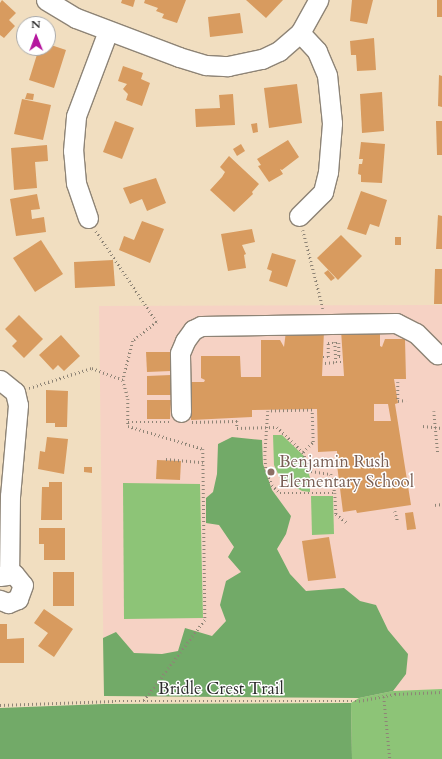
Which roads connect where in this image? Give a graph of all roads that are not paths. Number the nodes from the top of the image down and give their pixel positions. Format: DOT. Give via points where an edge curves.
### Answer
graph roads {
  1 [pos="46,0"];
  2 [pos="318,0"];
  3 [pos="108,31"];
  4 [pos="300,33"];
  5 [pos="299,216"];
  6 [pos="88,218"];
  7 [pos="437,354"];
  8 [pos="0,380"];
  9 [pos="181,412"];
  10 [pos="4,574"];
  11 [pos="0,600"];
  1 -- 3 [label="street" via="70,15"];
  2 -- 4 [label="street"];
  3 -- 4 [label="street" via="206,65 228,66 262,59 279,50"];
  3 -- 6 [label="street" via="76,116 73,151 76,183"];
  4 -- 5 [label="street" via="317,51 326,75 332,123 328,172 323,192"];
  7 -- 9 [label="street" via="416,334 396,323 201,326 193,330 180,353"];
  8 -- 10 [label="street" via="17,398"];
  10 -- 11 [label="street" via="18,576 23,590 13,602"];
}
